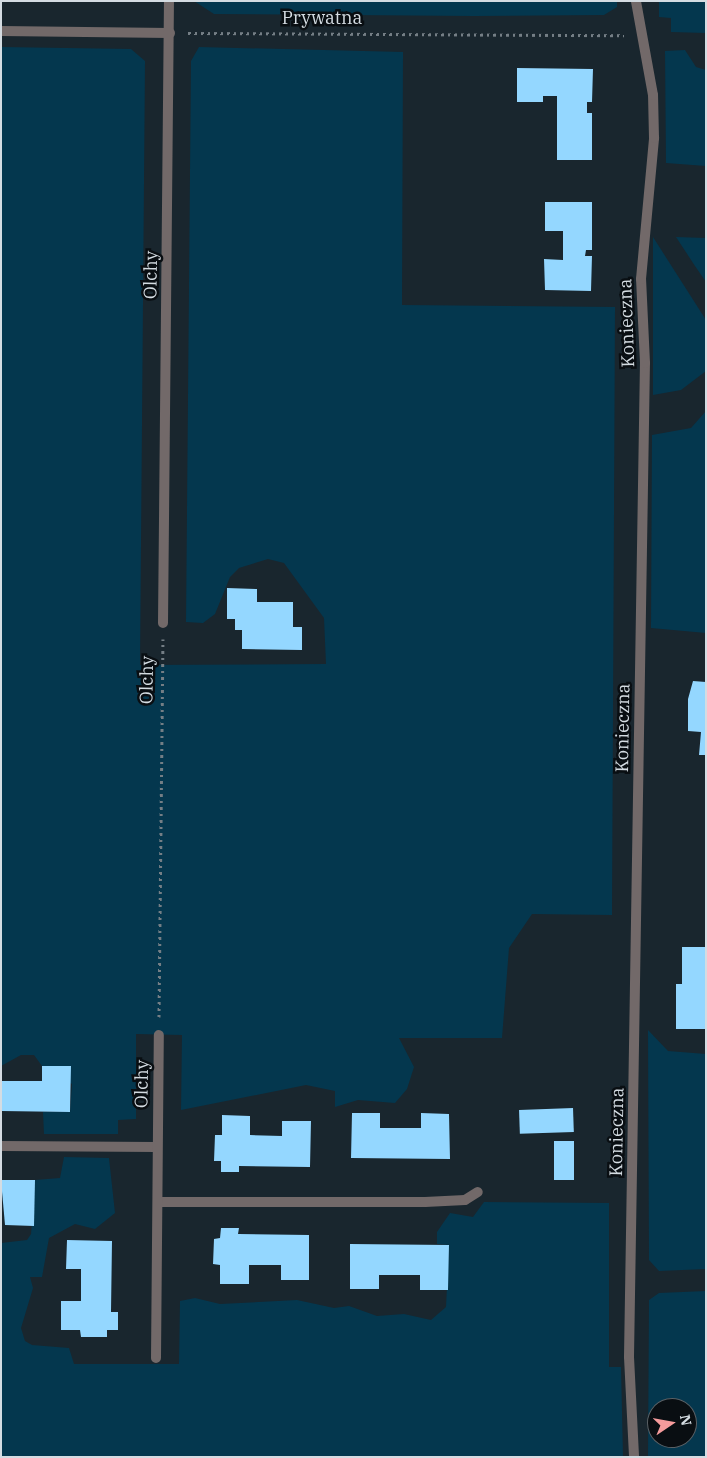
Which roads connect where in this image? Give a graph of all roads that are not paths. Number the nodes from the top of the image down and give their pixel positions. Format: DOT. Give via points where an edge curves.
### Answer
graph roads {
  1 [pos="169,1"];
  2 [pos="636,1"];
  3 [pos="1,31"];
  4 [pos="170,33"];
  5 [pos="164,623"];
  6 [pos="159,1035"];
  7 [pos="1,1146"];
  8 [pos="157,1147"];
  9 [pos="478,1192"];
  10 [pos="158,1202"];
  11 [pos="156,1358"];
  12 [pos="634,1457"];
  1 -- 4 [label="street, Olchy"];
  2 -- 12 [label="street, Konieczna" via="653,96 654,138 641,279 645,363 629,1357"];
  3 -- 4 [label="street"];
  4 -- 5 [label="street, Olchy"];
  6 -- 8 [label="street, Olchy"];
  7 -- 8 [label="street"];
  8 -- 10 [label="street, Olchy"];
  9 -- 10 [label="street" via="465,1200 425,1202"];
  10 -- 11 [label="street, Olchy"];
}
